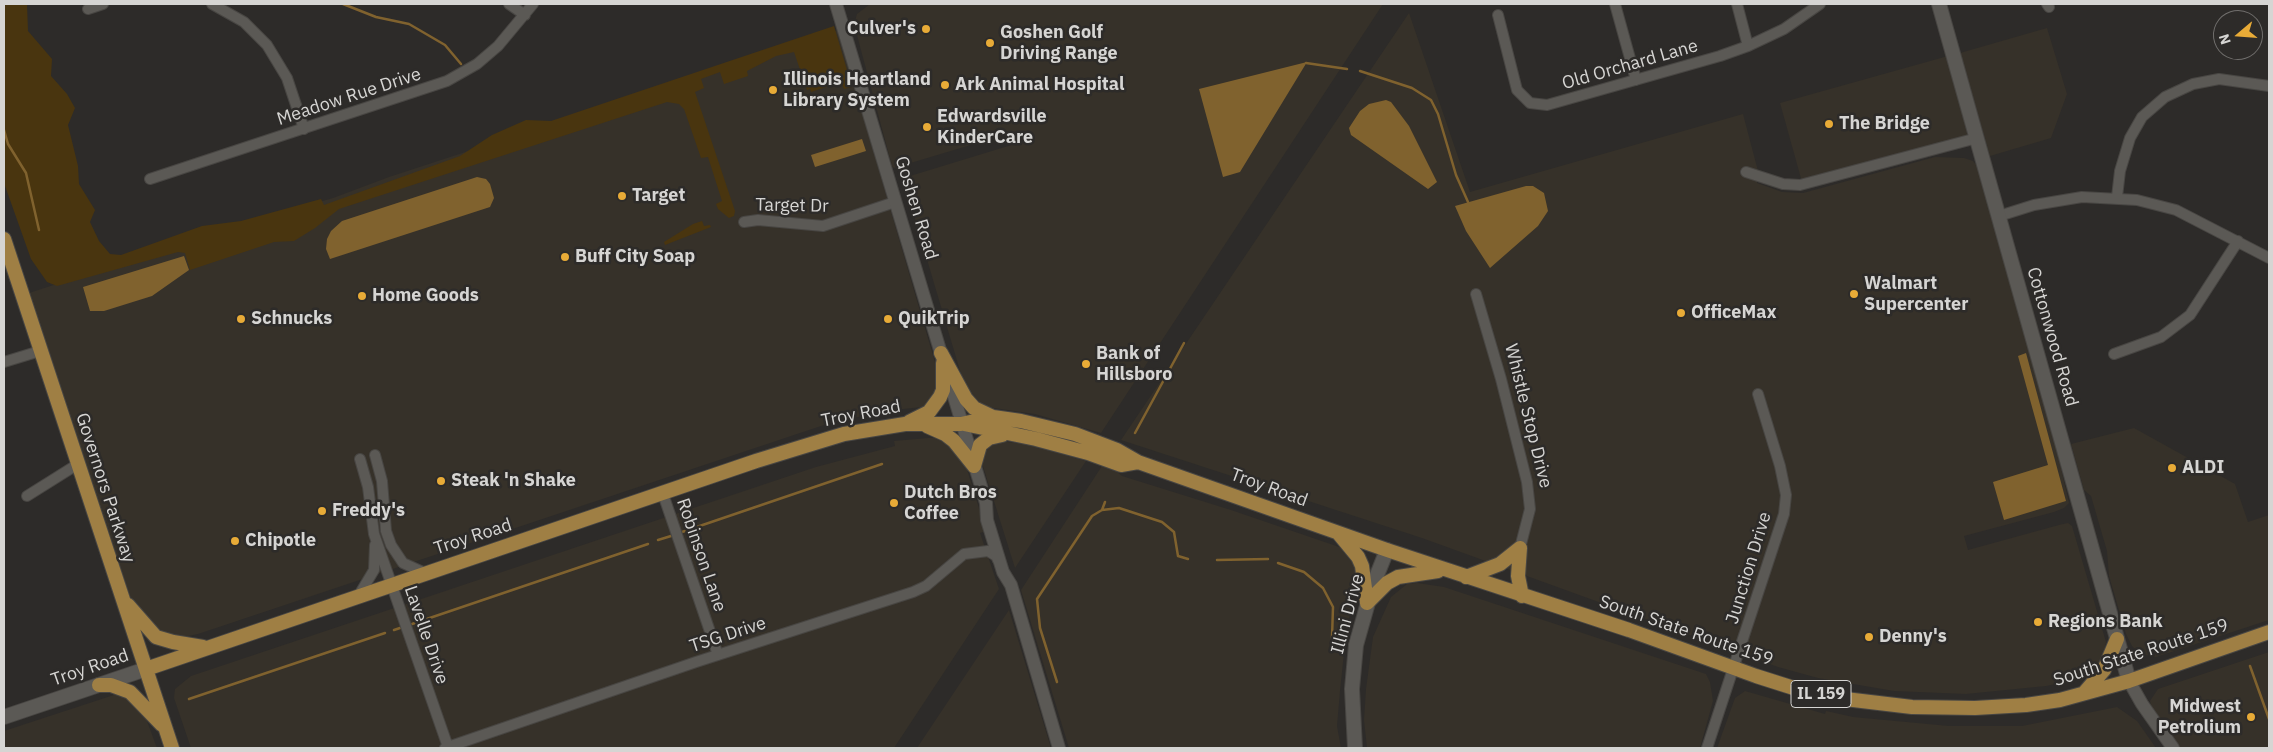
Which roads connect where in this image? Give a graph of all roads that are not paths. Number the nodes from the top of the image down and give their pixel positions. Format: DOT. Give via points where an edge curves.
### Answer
graph roads {
  1 [pos="103,4"];
  2 [pos="212,4"];
  3 [pos="509,4"];
  4 [pos="533,4"];
  5 [pos="836,4"];
  6 [pos="1615,4"];
  7 [pos="1737,4"];
  8 [pos="1820,4"];
  9 [pos="1939,4"];
  10 [pos="88,9"];
  11 [pos="525,15"];
  12 [pos="1498,15"];
  13 [pos="1748,46"];
  14 [pos="1636,80"];
  15 [pos="2269,86"];
  16 [pos="304,129"];
  17 [pos="1977,138"];
  18 [pos="1746,172"];
  19 [pos="150,179"];
  20 [pos="2117,197"];
  21 [pos="895,202"];
  22 [pos="1999,216"];
  23 [pos="744,222"];
  24 [pos="4,239"];
  25 [pos="2238,241"];
  26 [pos="2269,258"];
  27 [pos="1476,294"];
  28 [pos="40,350"];
  29 [pos="2114,354"];
  30 [pos="942,356"];
  31 [pos="4,362"];
  32 [pos="1758,394"];
  33 [pos="993,417"];
  34 [pos="920,423"];
  35 [pos="905,424"];
  36 [pos="961,424"];
  37 [pos="1009,434"];
  38 [pos="375,455"];
  39 [pos="360,459"];
  40 [pos="1138,462"];
  41 [pos="78,464"];
  42 [pos="974,466"];
  43 [pos="663,494"];
  44 [pos="27,496"];
  45 [pos="986,503"];
  46 [pos="1338,533"];
  47 [pos="374,534"];
  48 [pos="1520,548"];
  49 [pos="1387,550"];
  50 [pos="1446,570"];
  51 [pos="1003,572"];
  52 [pos="425,573"];
  53 [pos="1466,577"];
  54 [pos="391,584"];
  55 [pos="1011,585"];
  56 [pos="359,595"];
  57 [pos="1522,596"];
  58 [pos="122,597"];
  59 [pos="1367,603"];
  60 [pos="2269,632"];
  61 [pos="2117,639"];
  62 [pos="206,647"];
  63 [pos="718,655"];
  64 [pos="1733,668"];
  65 [pos="146,669"];
  66 [pos="2129,680"];
  67 [pos="99,685"];
  68 [pos="2083,694"];
  69 [pos="4,717"];
  70 [pos="166,730"];
  71 [pos="172,748"];
  72 [pos="447,748"];
  73 [pos="1060,748"];
  74 [pos="1355,748"];
  75 [pos="1707,748"];
  76 [pos="2172,748"];
  1 -- 10 [label="street"];
  2 -- 16 [label="street" via="244,22 267,45 287,78"];
  3 -- 11 [label="street"];
  4 -- 11 [label="street, Meadow Rue Drive"];
  5 -- 21 [label="street, Goshen Road"];
  6 -- 14 [label="street"];
  7 -- 13 [label="street"];
  8 -- 13 [label="street, Old Orchard Lane" via="1784,29"];
  9 -- 17 [label="main road, Cottonwood Road"];
  11 -- 16 [label="street, Meadow Rue Drive" via="487,56 456,77"];
  12 -- 14 [label="street, Old Orchard Lane" via="1517,90 1530,103 1547,105"];
  13 -- 14 [label="street, Old Orchard Lane"];
  15 -- 20 [label="street" via="2220,79 2193,84 2165,97 2142,117 2130,138 2120,171"];
  16 -- 19 [label="street, Meadow Rue Drive"];
  17 -- 18 [label="street" via="1800,185 1783,184"];
  17 -- 22 [label="main road, Cottonwood Road"];
  20 -- 22 [label="street" via="2056,200"];
  20 -- 25 [label="street" via="2176,210"];
  21 -- 23 [label="street, Target Dr" via="823,226 758,220"];
  21 -- 30 [label="street, Goshen Road"];
  22 -- 61 [label="main road, Cottonwood Road"];
  24 -- 28 [label="main road, Governors Parkway"];
  25 -- 26 [label="street"];
  25 -- 29 [label="street" via="2190,315 2161,337"];
  27 -- 48 [label="street, Whistle Stop Drive" via="1528,491 1530,509"];
  28 -- 31 [label="street"];
  28 -- 41 [label="main road, Governors Parkway"];
  30 -- 33 [label="main road" via="966,399 974,408"];
  30 -- 35 [label="main road" via="944,376 940,397 929,412"];
  30 -- 36 [label="street, Goshen Road"];
  32 -- 64 [label="street, Junction Drive" via="1786,496 1784,514 1754,612"];
  33 -- 36 [label="main road, Troy Road"];
  33 -- 40 [label="main road, Troy Road" via="1075,434"];
  34 -- 35 [label="main road, Troy Road"];
  34 -- 36 [label="main road, Troy Road"];
  34 -- 42 [label="main road" via="954,441"];
  35 -- 43 [label="main road, Troy Road" via="844,434"];
  36 -- 37 [label="main road, Troy Road"];
  36 -- 42 [label="street, Goshen Road"];
  37 -- 40 [label="main road, Troy Road" via="1121,464"];
  37 -- 42 [label="main road" via="984,441"];
  38 -- 52 [label="street, Lavelle Drive" via="391,545 403,563"];
  39 -- 47 [label="street, Lavelle Drive" via="368,487"];
  40 -- 46 [label="main road, Troy Road"];
  41 -- 44 [label="street"];
  41 -- 58 [label="main road, Governors Parkway"];
  42 -- 45 [label="street, Goshen Road"];
  43 -- 52 [label="main road, Troy Road"];
  43 -- 63 [label="street, Robinson Lane"];
  45 -- 51 [label="street" via="987,520"];
  45 -- 55 [label="street" via="1006,554"];
  46 -- 49 [label="main road, Troy Road"];
  46 -- 59 [label="main road" via="1362,566"];
  47 -- 54 [label="street, Lavelle Drive"];
  47 -- 56 [label="street, Lavelle Drive" via="374,570"];
  48 -- 53 [label="main road" via="1500,564"];
  48 -- 57 [label="main road, Whistle Stop Drive" via="1518,576"];
  49 -- 50 [label="main road, South State Route 159 / IL 159"];
  49 -- 59 [label="main road, Illini Drive"];
  50 -- 53 [label="main road, South State Route 159 / IL 159"];
  50 -- 59 [label="main road" via="1398,577"];
  51 -- 55 [label="street"];
  51 -- 63 [label="street, TSG Drive" via="996,556 988,551 964,554 926,586"];
  52 -- 54 [label="main road, Troy Road"];
  53 -- 57 [label="main road, South State Route 159 / IL 159"];
  54 -- 56 [label="main road, Troy Road"];
  54 -- 72 [label="street, Lavelle Drive"];
  55 -- 73 [label="street"];
  56 -- 62 [label="main road, Troy Road"];
  57 -- 64 [label="main road, South State Route 159 / IL 159"];
  58 -- 62 [label="main road" via="156,636"];
  58 -- 65 [label="main road, Governors Parkway"];
  59 -- 74 [label="main road, Illini Drive" via="1353,667"];
  60 -- 66 [label="main road, South State Route 159 / IL 159"];
  61 -- 66 [label="main road, Cottonwood Road"];
  61 -- 68 [label="main road" via="2104,670"];
  62 -- 65 [label="main road, Troy Road"];
  63 -- 72 [label="street, TSG Drive"];
  64 -- 68 [label="main road, South State Route 159 / IL 159" via="1800,690 1912,707 2026,705"];
  64 -- 75 [label="street, Junction Drive"];
  65 -- 67 [label="main road, Troy Road"];
  65 -- 70 [label="main road, Governors Parkway"];
  66 -- 68 [label="main road, South State Route 159 / IL 159"];
  66 -- 76 [label="street"];
  67 -- 69 [label="main road, Troy Road"];
  67 -- 70 [label="main road" via="111,685 130,692"];
  70 -- 71 [label="main road, Governors Parkway"];
}
